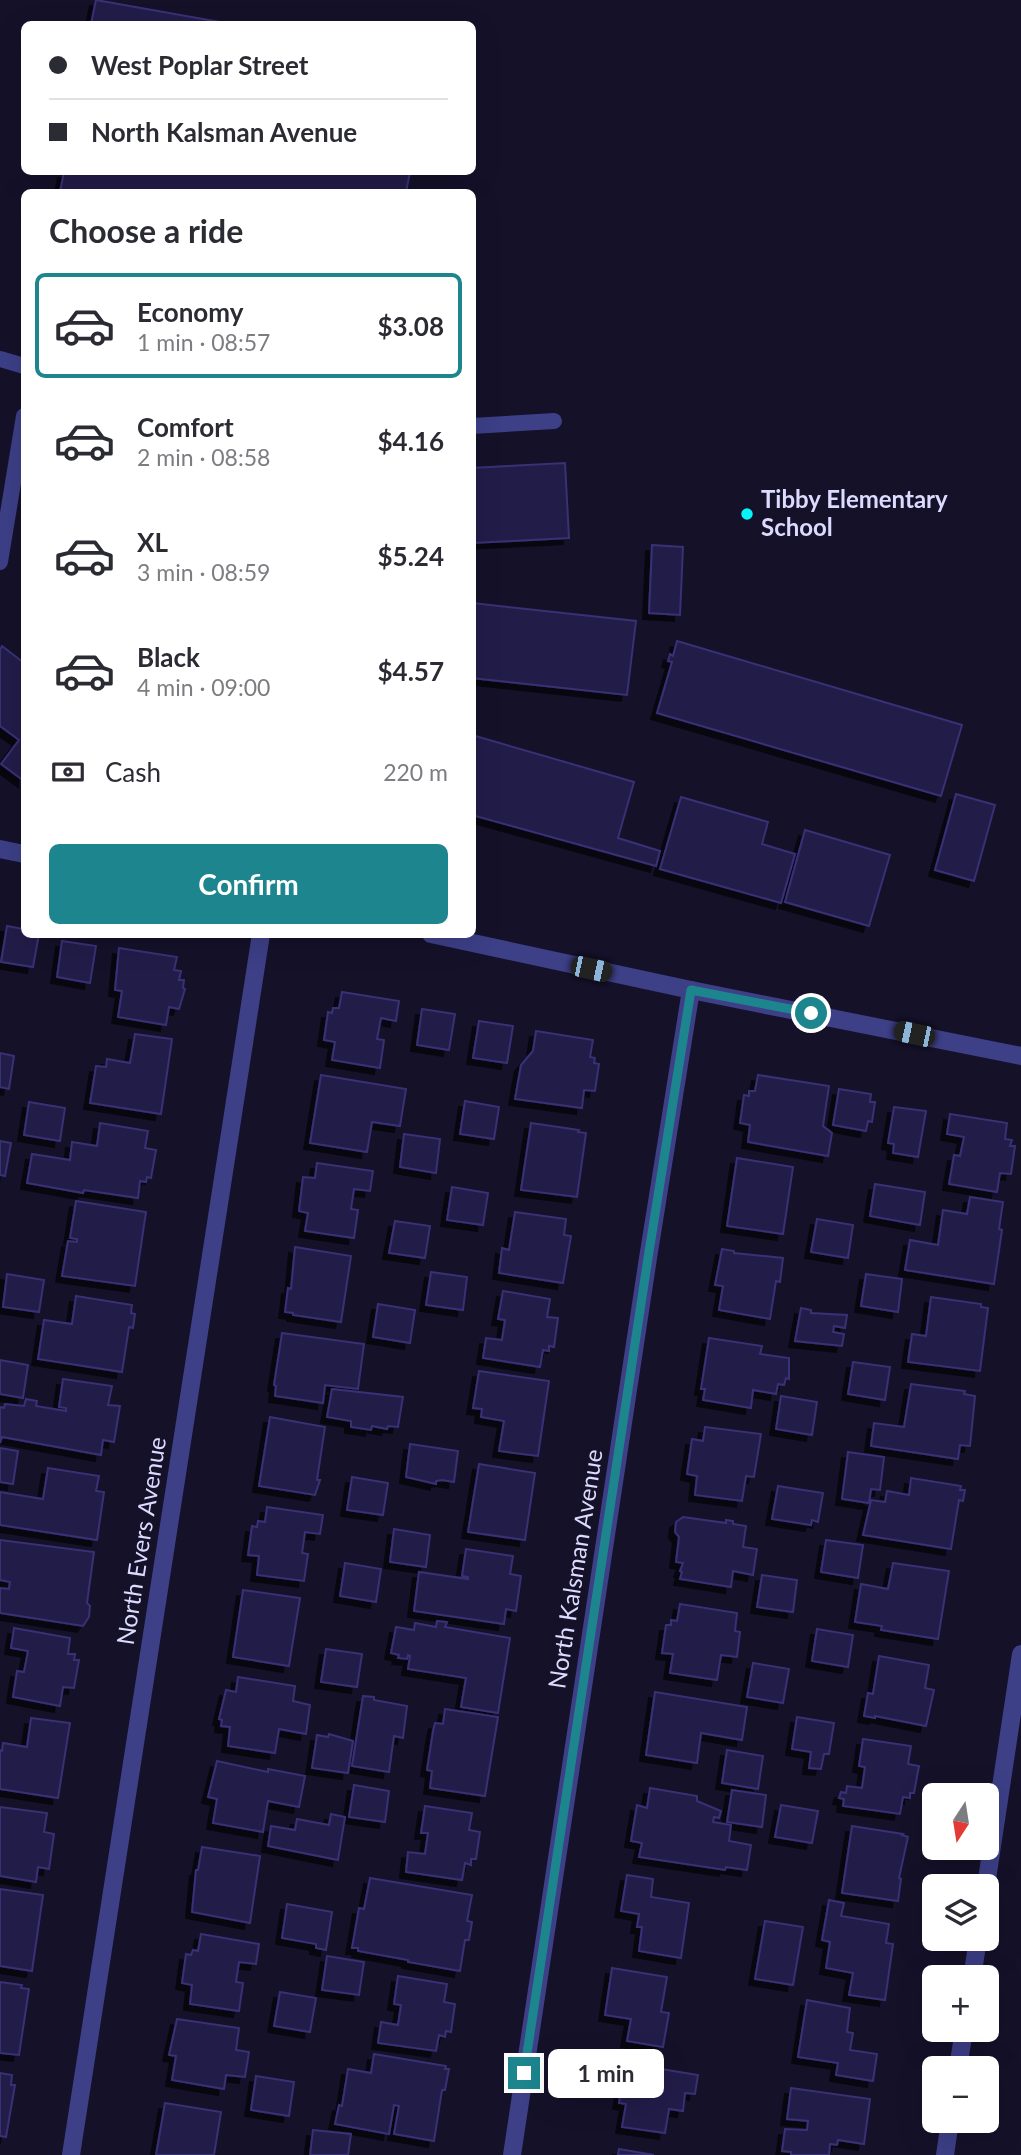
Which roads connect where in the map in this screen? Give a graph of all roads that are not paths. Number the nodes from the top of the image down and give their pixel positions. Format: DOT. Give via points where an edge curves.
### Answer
graph roads {
  1 [pos="0,359"];
  2 [pos="21,365"];
  3 [pos="554,421"];
  4 [pos="476,426"];
  5 [pos="21,434"];
  6 [pos="0,562"];
  7 [pos="0,849"];
  8 [pos="21,853"];
  9 [pos="260,938"];
  10 [pos="450,938"];
  11 [pos="691,990"];
  12 [pos="1021,1056"];
  13 [pos="1021,1654"];
  14 [pos="1017,1707"];
  15 [pos="988,1874"];
  16 [pos="948,2133"];
  17 [pos="71,2155"];
  18 [pos="512,2155"];
  19 [pos="945,2155"];
  1 -- 2 [label="lane"];
  3 -- 4 [label="lane"];
  5 -- 6 [label="lane"];
  7 -- 8 [label="street"];
  9 -- 17 [label="street, North Evers Avenue"];
  10 -- 11 [label="street"];
  11 -- 12 [label="street"];
  11 -- 18 [label="street, North Kalsman Avenue"];
  13 -- 14 [label="street"];
  14 -- 15 [label="street"];
  16 -- 19 [label="street"];
}
